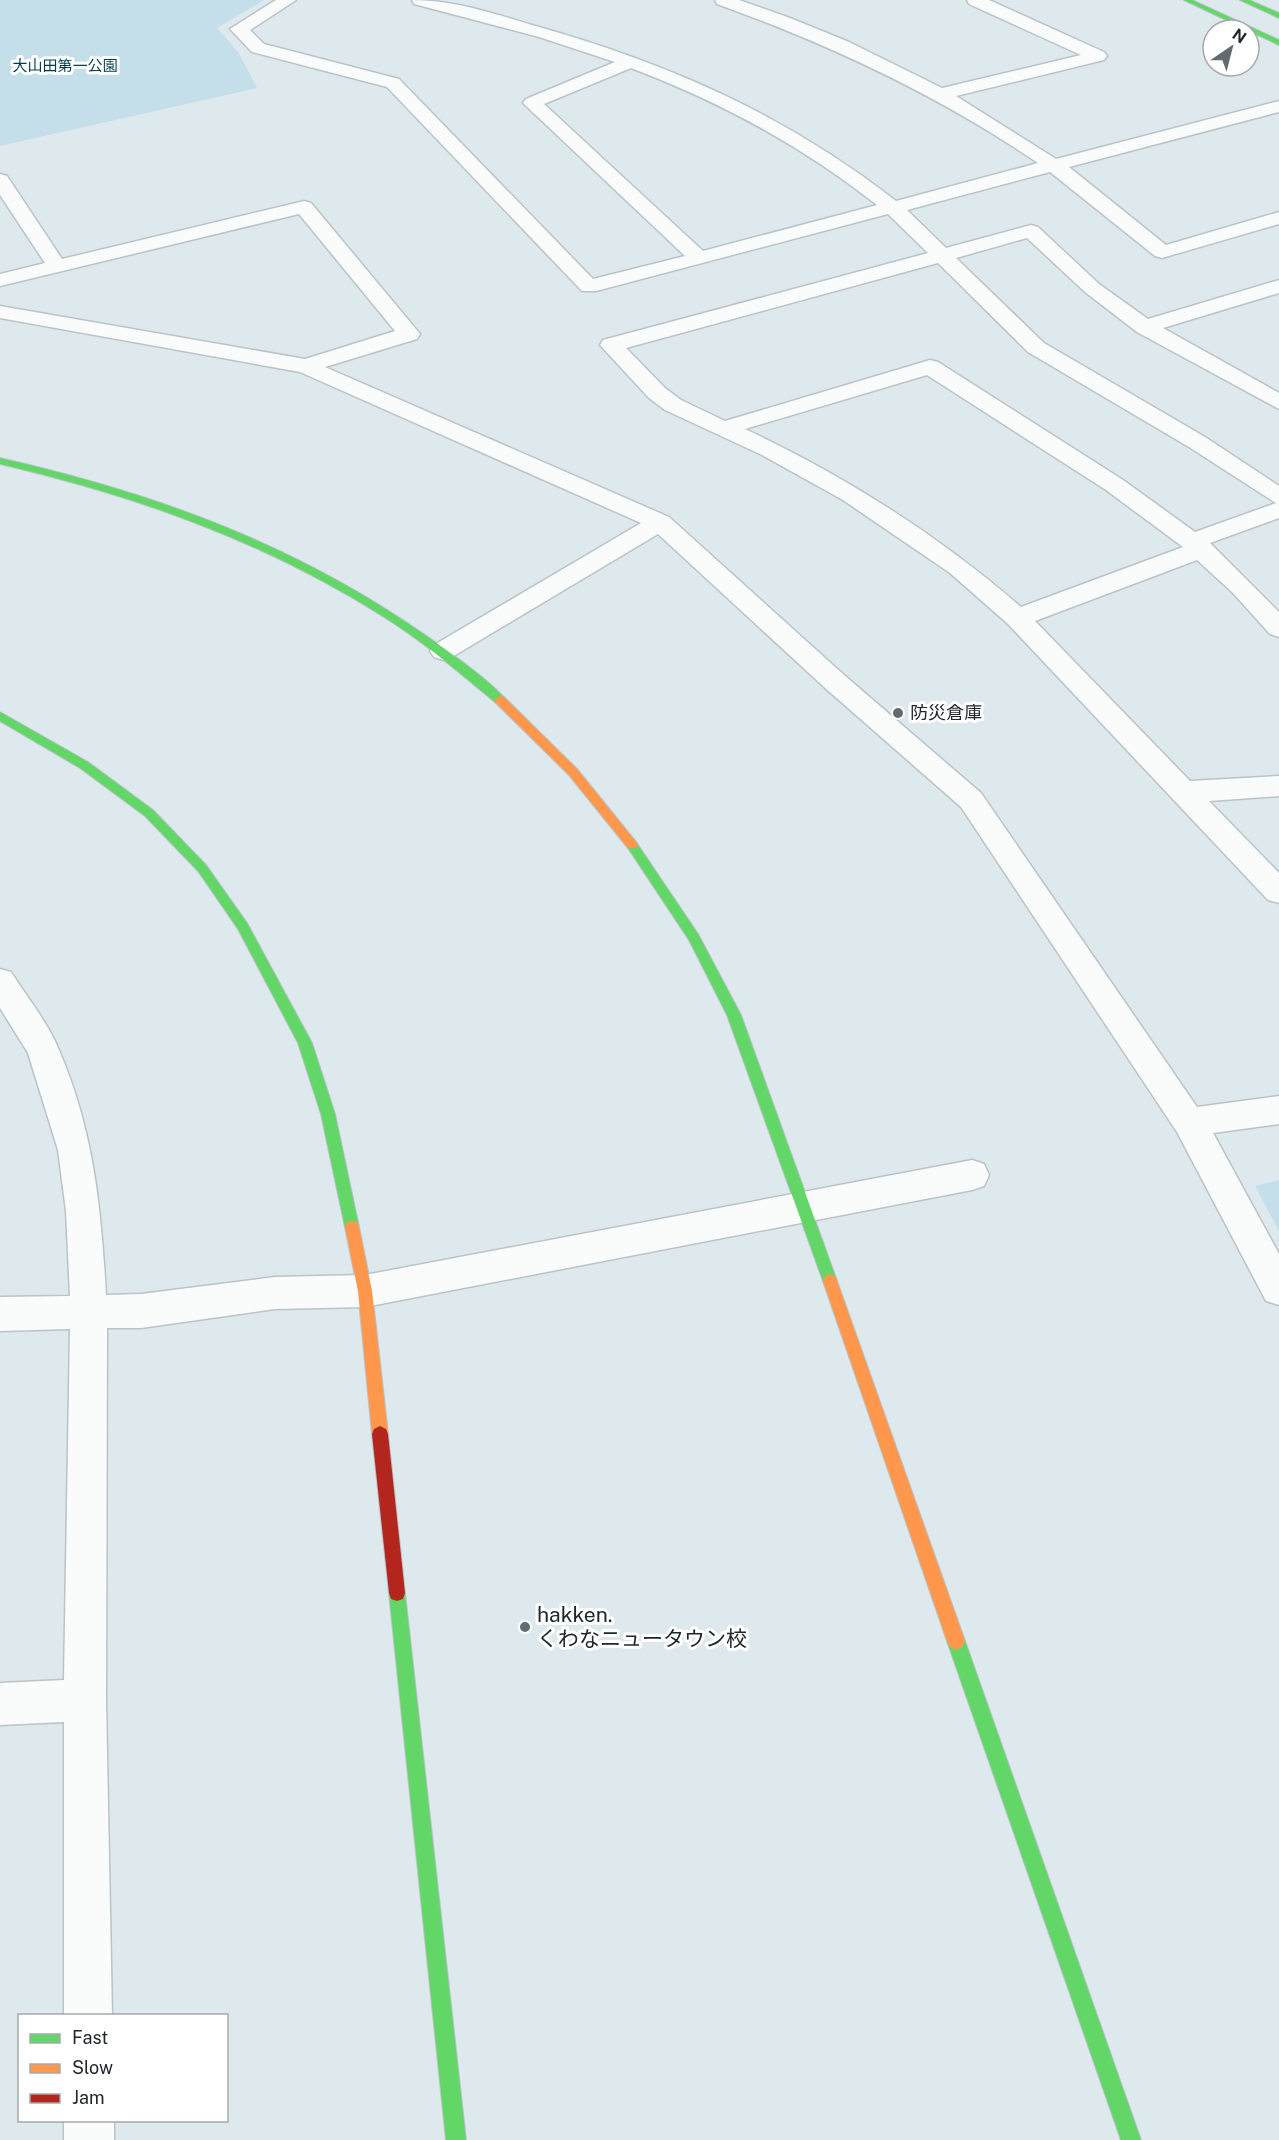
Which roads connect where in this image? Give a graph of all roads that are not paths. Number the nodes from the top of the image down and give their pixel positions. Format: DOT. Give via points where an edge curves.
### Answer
graph roads {
  1 [pos="288,0"];
  2 [pos="420,0"];
  3 [pos="723,0"];
  4 [pos="975,0"];
  5 [pos="1187,0"];
  6 [pos="1243,0"];
  7 [pos="1279,16"];
  8 [pos="1279,43"];
  9 [pos="631,62"];
  10 [pos="940,93"];
  11 [pos="1279,106"];
  12 [pos="1055,164"];
  13 [pos="0,180"];
  14 [pos="893,208"];
  15 [pos="1279,218"];
  16 [pos="940,255"];
  17 [pos="699,258"];
  18 [pos="57,266"];
  19 [pos="0,280"];
  20 [pos="1279,286"];
  21 [pos="0,312"];
  22 [pos="1145,327"];
  23 [pos="306,366"];
  24 [pos="1279,402"];
  25 [pos="725,428"];
  26 [pos="0,461"];
  27 [pos="1279,497"];
  28 [pos="1279,510"];
  29 [pos="660,522"];
  30 [pos="1198,545"];
  31 [pos="1017,618"];
  32 [pos="1279,628"];
  33 [pos="443,651"];
  34 [pos="0,716"];
  35 [pos="1279,786"];
  36 [pos="1185,792"];
  37 [pos="1279,892"];
  38 [pos="6,1000"];
  39 [pos="1279,1110"];
  40 [pos="1189,1122"];
  41 [pos="972,1175"];
  42 [pos="805,1207"];
  43 [pos="365,1290"];
  44 [pos="1279,1290"];
  45 [pos="89,1310"];
  46 [pos="0,1314"];
  47 [pos="85,1700"];
  48 [pos="0,1704"];
  49 [pos="88,2014"];
  50 [pos="89,2122"];
  51 [pos="89,2140"];
  52 [pos="456,2140"];
  53 [pos="1131,2140"];
  1 -- 17 [label="street" via="239,29 258,48 393,83 589,287"];
  2 -- 9 [label="street" via="529,28"];
  3 -- 10 [label="street" via="841,45"];
  4 -- 10 [label="street" via="1098,56"];
  5 -- 8 [label="street"];
  6 -- 7 [label="street"];
  9 -- 14 [label="street" via="764,122 820,155"];
  9 -- 17 [label="street" via="532,103"];
  10 -- 12 [label="street"];
  11 -- 12 [label="street"];
  12 -- 14 [label="street"];
  12 -- 15 [label="street" via="1162,252"];
  13 -- 18 [label="street"];
  14 -- 16 [label="street"];
  14 -- 17 [label="street"];
  16 -- 22 [label="street" via="1031,231 1092,288"];
  16 -- 25 [label="street" via="611,345 673,405"];
  16 -- 27 [label="street" via="1041,352 1234,464"];
  18 -- 19 [label="street"];
  18 -- 23 [label="street" via="304,207 409,334"];
  20 -- 22 [label="street"];
  21 -- 23 [label="street"];
  22 -- 24 [label="street"];
  23 -- 29 [label="street"];
  25 -- 30 [label="street" via="930,367 1059,448"];
  25 -- 31 [label="street" via="812,471 882,514 959,567"];
  26 -- 33 [label="street" via="133,495 218,527 337,583"];
  28 -- 30 [label="street"];
  29 -- 33 [label="street"];
  29 -- 40 [label="street" via="972,800"];
  30 -- 31 [label="street"];
  30 -- 32 [label="street" via="1252,594"];
  31 -- 36 [label="street"];
  33 -- 42 [label="street" via="533,731 578,778 663,888 726,998"];
  34 -- 43 [label="street" via="84,765 149,813 202,868 243,926 305,1042 328,1114"];
  35 -- 36 [label="street"];
  36 -- 37 [label="street"];
  38 -- 45 [label="street" via="43,1050 75,1150 84,1211"];
  39 -- 40 [label="street"];
  40 -- 44 [label="street"];
  41 -- 42 [label="street"];
  42 -- 43 [label="street"];
  42 -- 53 [label="street"];
  43 -- 45 [label="street" via="275,1293 141,1311"];
  43 -- 52 [label="street"];
  45 -- 46 [label="street"];
  45 -- 47 [label="street"];
  47 -- 48 [label="street"];
  47 -- 49 [label="street"];
  50 -- 51 [label="street"];
}
